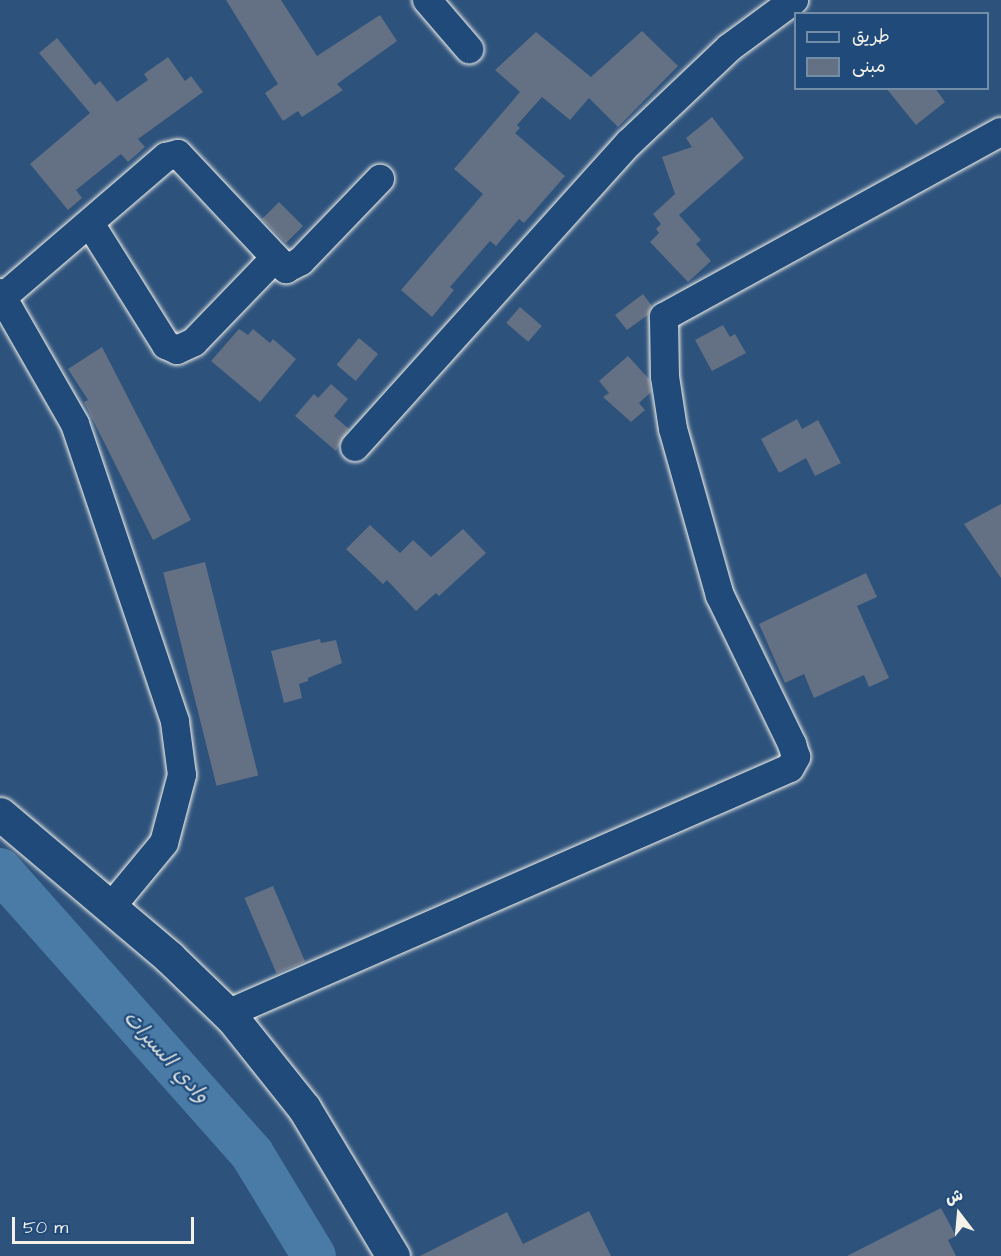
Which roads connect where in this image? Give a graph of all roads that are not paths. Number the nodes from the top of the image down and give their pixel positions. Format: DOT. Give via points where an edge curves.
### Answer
graph roads {
  1 [pos="427,0"];
  2 [pos="794,0"];
  3 [pos="469,49"];
  4 [pos="1001,132"];
  5 [pos="380,179"];
  6 [pos="91,225"];
  7 [pos="275,258"];
  8 [pos="1,295"];
  9 [pos="354,447"];
  10 [pos="0,814"];
  11 [pos="111,907"];
  12 [pos="227,1014"];
  13 [pos="393,1256"];
  1 -- 3 [label="street"];
  2 -- 9 [label="street" via="729,48 629,143"];
  4 -- 12 [label="street" via="677,306 664,317 665,377 673,429 720,596 792,744 796,758 790,768"];
  5 -- 7 [label="street" via="302,261 286,269"];
  6 -- 7 [label="street" via="166,157 178,154"];
  6 -- 7 [label="street" via="166,345 177,350 194,342"];
  6 -- 8 [label="street"];
  8 -- 11 [label="street" via="75,424 176,722 183,774 164,843"];
  10 -- 11 [label="main road"];
  11 -- 12 [label="main road"];
  12 -- 13 [label="main road" via="304,1108"];
}
